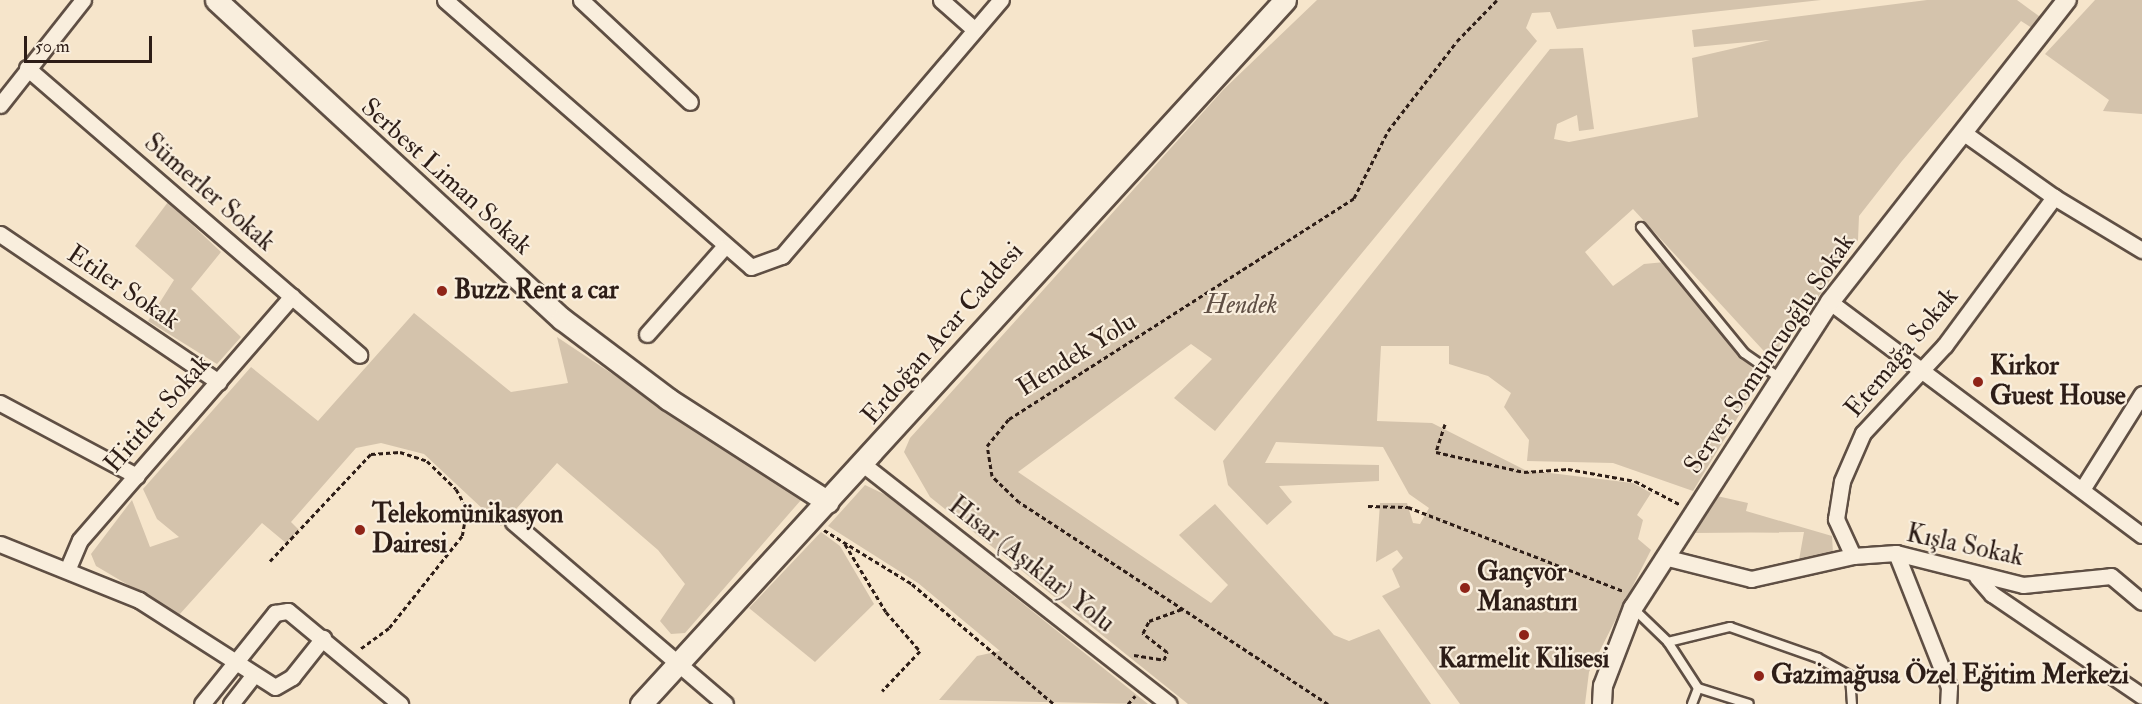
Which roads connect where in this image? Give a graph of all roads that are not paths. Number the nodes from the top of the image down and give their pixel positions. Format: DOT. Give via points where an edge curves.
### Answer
graph roads {
  1 [pos="83,0"];
  2 [pos="216,0"];
  3 [pos="445,0"];
  4 [pos="581,0"];
  5 [pos="941,0"];
  6 [pos="1001,0"];
  7 [pos="1286,0"];
  8 [pos="2067,0"];
  9 [pos="975,30"];
  10 [pos="27,68"];
  11 [pos="690,102"];
  12 [pos="0,105"];
  13 [pos="1964,133"];
  14 [pos="2054,197"];
  15 [pos="1641,227"];
  16 [pos="0,234"];
  17 [pos="724,248"];
  18 [pos="2142,250"];
  19 [pos="292,296"];
  20 [pos="1830,302"];
  21 [pos="647,334"];
  22 [pos="359,356"];
  23 [pos="1918,370"];
  24 [pos="1780,378"];
  25 [pos="219,382"];
  26 [pos="2142,394"];
  27 [pos="0,403"];
  28 [pos="864,465"];
  29 [pos="137,476"];
  30 [pos="2083,488"];
  31 [pos="828,502"];
  32 [pos="513,522"];
  33 [pos="2142,535"];
  34 [pos="0,544"];
  35 [pos="1896,553"];
  36 [pos="1853,556"];
  37 [pos="1664,557"];
  38 [pos="68,568"];
  39 [pos="1977,577"];
  40 [pos="1636,602"];
  41 [pos="2142,602"];
  42 [pos="323,638"];
  43 [pos="1668,642"];
  44 [pos="234,662"];
  45 [pos="679,663"];
  46 [pos="252,676"];
  47 [pos="1698,688"];
  48 [pos="2142,696"];
  49 [pos="202,704"];
  50 [pos="231,704"];
  51 [pos="400,704"];
  52 [pos="641,704"];
  53 [pos="725,704"];
  54 [pos="1169,704"];
  55 [pos="1602,704"];
  56 [pos="1692,704"];
  57 [pos="1749,704"];
  58 [pos="1852,704"];
  59 [pos="1948,704"];
  1 -- 10 [label="street"];
  2 -- 31 [label="main road, Serbest Liman Sokak" via="562,319 668,399"];
  3 -- 17 [label="street"];
  4 -- 11 [label="street"];
  5 -- 9 [label="street"];
  6 -- 9 [label="street"];
  7 -- 28 [label="main road, Erdoğan Acar Caddesi" via="1198,89"];
  8 -- 13 [label="street, Server Somuncuoğlu Sokak"];
  9 -- 17 [label="street" via="782,256 751,267"];
  10 -- 12 [label="street"];
  10 -- 19 [label="street, Sümerler Sokak"];
  13 -- 14 [label="street"];
  13 -- 20 [label="street, Server Somuncuoğlu Sokak"];
  14 -- 18 [label="street"];
  14 -- 23 [label="street, Etemağa Sokak" via="1945,345"];
  15 -- 24 [label="lane" via="1744,353"];
  16 -- 25 [label="street, Etiler Sokak"];
  17 -- 21 [label="street"];
  19 -- 22 [label="street, Sümerler Sokak"];
  19 -- 25 [label="street, Hititler Sokak"];
  20 -- 23 [label="street"];
  20 -- 24 [label="street, Server Somuncuoğlu Sokak"];
  23 -- 30 [label="street"];
  23 -- 36 [label="street, Etemağa Sokak" via="1863,433 1842,481 1836,519"];
  24 -- 37 [label="street, Server Somuncuoğlu Sokak"];
  25 -- 29 [label="street, Hititler Sokak"];
  26 -- 30 [label="street"];
  27 -- 29 [label="street"];
  28 -- 31 [label="main road, Erdoğan Acar Caddesi"];
  28 -- 54 [label="street, Hisar (Aşıklar) Yolu"];
  29 -- 38 [label="street, Hititler Sokak" via="80,540"];
  30 -- 33 [label="street"];
  31 -- 45 [label="main road, Erdoğan Acar Caddesi"];
  32 -- 45 [label="street"];
  34 -- 38 [label="street"];
  35 -- 36 [label="street, Kışla Sokak"];
  35 -- 39 [label="street, Kışla Sokak" via="1921,556"];
  35 -- 59 [label="street" via="1949,687"];
  36 -- 37 [label="street, Kışla Sokak" via="1751,579"];
  37 -- 40 [label="street, Server Somuncuoğlu Sokak"];
  38 -- 44 [label="street" via="139,600"];
  39 -- 41 [label="street, Kışla Sokak" via="2023,585 2111,576"];
  39 -- 48 [label="street" via="1992,594"];
  40 -- 43 [label="lane"];
  40 -- 55 [label="street, Server Somuncuoğlu Sokak" via="1606,676"];
  42 -- 44 [label="street" via="288,611 275,613"];
  42 -- 46 [label="street" via="292,677 275,687"];
  42 -- 51 [label="street"];
  43 -- 47 [label="lane"];
  43 -- 58 [label="lane" via="1730,627 1818,658 1850,676"];
  44 -- 46 [label="street"];
  44 -- 49 [label="street"];
  45 -- 52 [label="main road, Erdoğan Acar Caddesi"];
  45 -- 53 [label="street"];
  46 -- 50 [label="street"];
  47 -- 56 [label="lane"];
  47 -- 57 [label="lane"];
}
